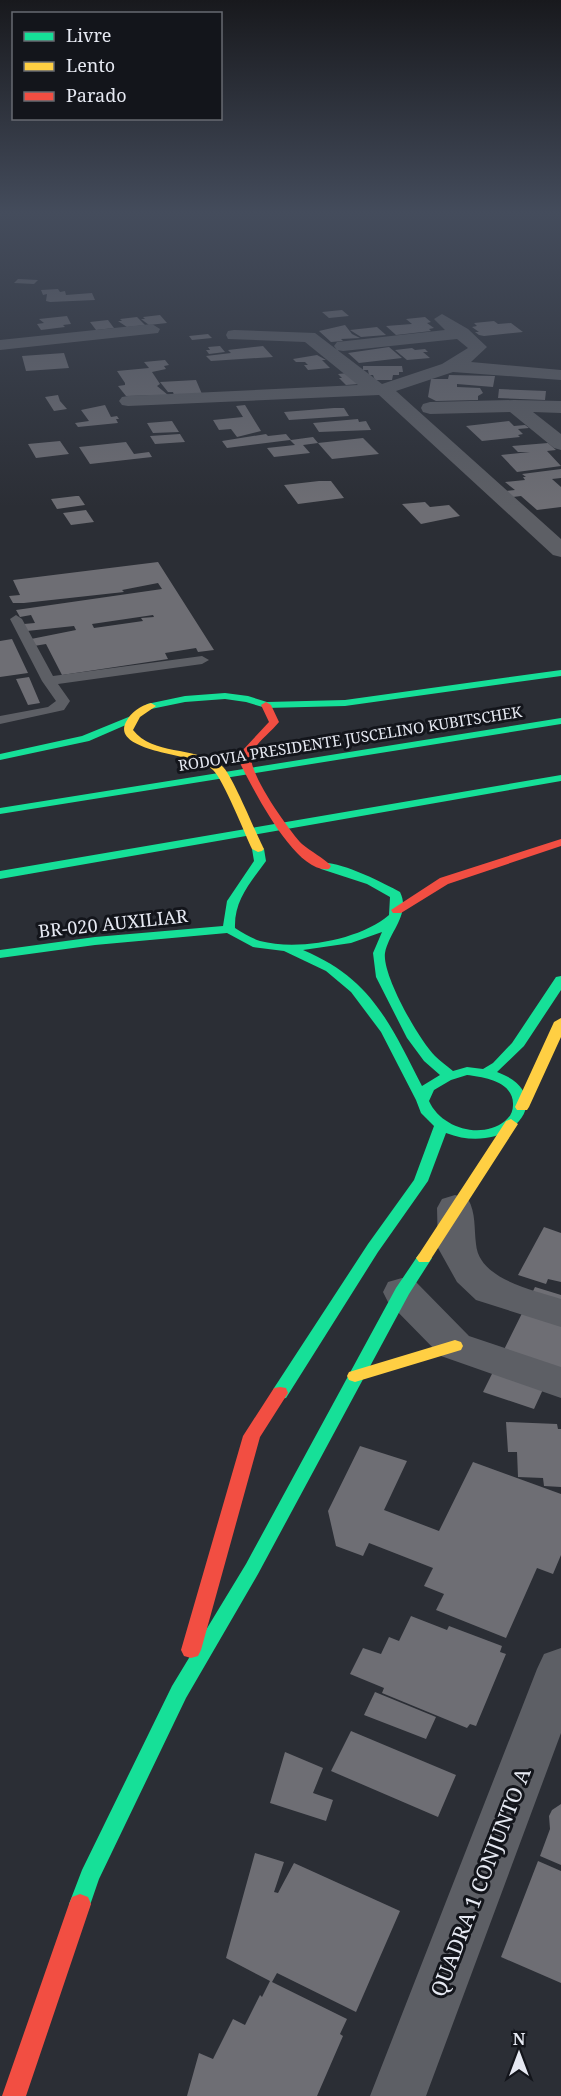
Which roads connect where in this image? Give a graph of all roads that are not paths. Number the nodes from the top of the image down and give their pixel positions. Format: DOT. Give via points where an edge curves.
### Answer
graph roads {
  1 [pos="442,319"];
  2 [pos="152,329"];
  3 [pos="462,333"];
  4 [pos="234,335"];
  5 [pos="0,345"];
  6 [pos="343,346"];
  7 [pos="449,366"];
  8 [pos="561,375"];
  9 [pos="379,389"];
  10 [pos="128,401"];
  11 [pos="514,406"];
  12 [pos="561,407"];
  13 [pos="430,408"];
  14 [pos="561,444"];
  15 [pos="561,550"];
  16 [pos="16,619"];
  17 [pos="202,660"];
  18 [pos="561,674"];
  19 [pos="49,681"];
  20 [pos="266,705"];
  21 [pos="131,719"];
  22 [pos="0,720"];
  23 [pos="561,721"];
  24 [pos="0,757"];
  25 [pos="561,778"];
  26 [pos="0,811"];
  27 [pos="561,842"];
  28 [pos="0,875"];
  29 [pos="395,915"];
  30 [pos="229,929"];
  31 [pos="288,948"];
  32 [pos="0,954"];
  33 [pos="561,980"];
  34 [pos="561,1022"];
  35 [pos="486,1073"];
  36 [pos="448,1074"];
  37 [pos="422,1097"];
  38 [pos="522,1107"];
  39 [pos="511,1124"];
  40 [pos="441,1126"];
  41 [pos="455,1209"];
  42 [pos="399,1287"];
  43 [pos="561,1313"];
  44 [pos="455,1346"];
  45 [pos="355,1376"];
  46 [pos="561,1383"];
  47 [pos="561,1669"];
  48 [pos="178,1692"];
  49 [pos="15,2096"];
  50 [pos="398,2096"];
  1 -- 3 [label="street"];
  2 -- 5 [label="street"];
  3 -- 6 [label="street"];
  3 -- 7 [label="street" via="478,347"];
  4 -- 9 [label="street" via="309,337"];
  7 -- 8 [label="street"];
  7 -- 9 [label="street"];
  9 -- 10 [label="street"];
  9 -- 15 [label="street"];
  11 -- 12 [label="street"];
  11 -- 13 [label="street"];
  11 -- 14 [label="street"];
  16 -- 19 [label="lane"];
  17 -- 19 [label="lane"];
  18 -- 20 [label="main road" via="345,703"];
  19 -- 22 [label="lane" via="63,701 59,707"];
  20 -- 21 [label="main road" via="225,696 197,697 156,704"];
  20 -- 29 [label="main road" via="274,722 246,753 245,763 293,845 307,858 328,868 384,885 396,895"];
  21 -- 24 [label="main road" via="85,739"];
  21 -- 30 [label="main road" via="128,730 135,739 206,760 220,770 258,848 260,861 229,904"];
  23 -- 26 [label="main road, RODOVIA PRESIDENTE JUSCELINO KUBITSCHEK"];
  25 -- 28 [label="main road"];
  27 -- 29 [label="main road" via="444,881"];
  29 -- 31 [label="main road" via="355,937"];
  29 -- 36 [label="main road" via="379,953 382,977 414,1038"];
  30 -- 31 [label="main road" via="242,939"];
  30 -- 32 [label="main road, BR-020 AUXILIAR"];
  31 -- 37 [label="main road" via="332,969 351,984 372,1011"];
  33 -- 35 [label="main road" via="516,1048"];
  34 -- 38 [label="main road"];
  35 -- 36 [label="main road"];
  35 -- 38 [label="main road" via="515,1089"];
  36 -- 37 [label="main road" via="430,1083"];
  37 -- 40 [label="main road" via="423,1108"];
  38 -- 39 [label="main road"];
  39 -- 40 [label="main road" via="485,1134 462,1133"];
  39 -- 41 [label="main road"];
  40 -- 48 [label="main road" via="421,1181 252,1436"];
  41 -- 42 [label="main road"];
  41 -- 43 [label="street" via="456,1248 470,1272 490,1290"];
  42 -- 44 [label="street"];
  42 -- 45 [label="main road"];
  44 -- 45 [label="main road"];
  44 -- 46 [label="street"];
  45 -- 48 [label="main road" via="252,1569"];
  47 -- 50 [label="street, QUADRA 1 CONJUNTO A"];
  48 -- 49 [label="main road" via="89,1877"];
}
